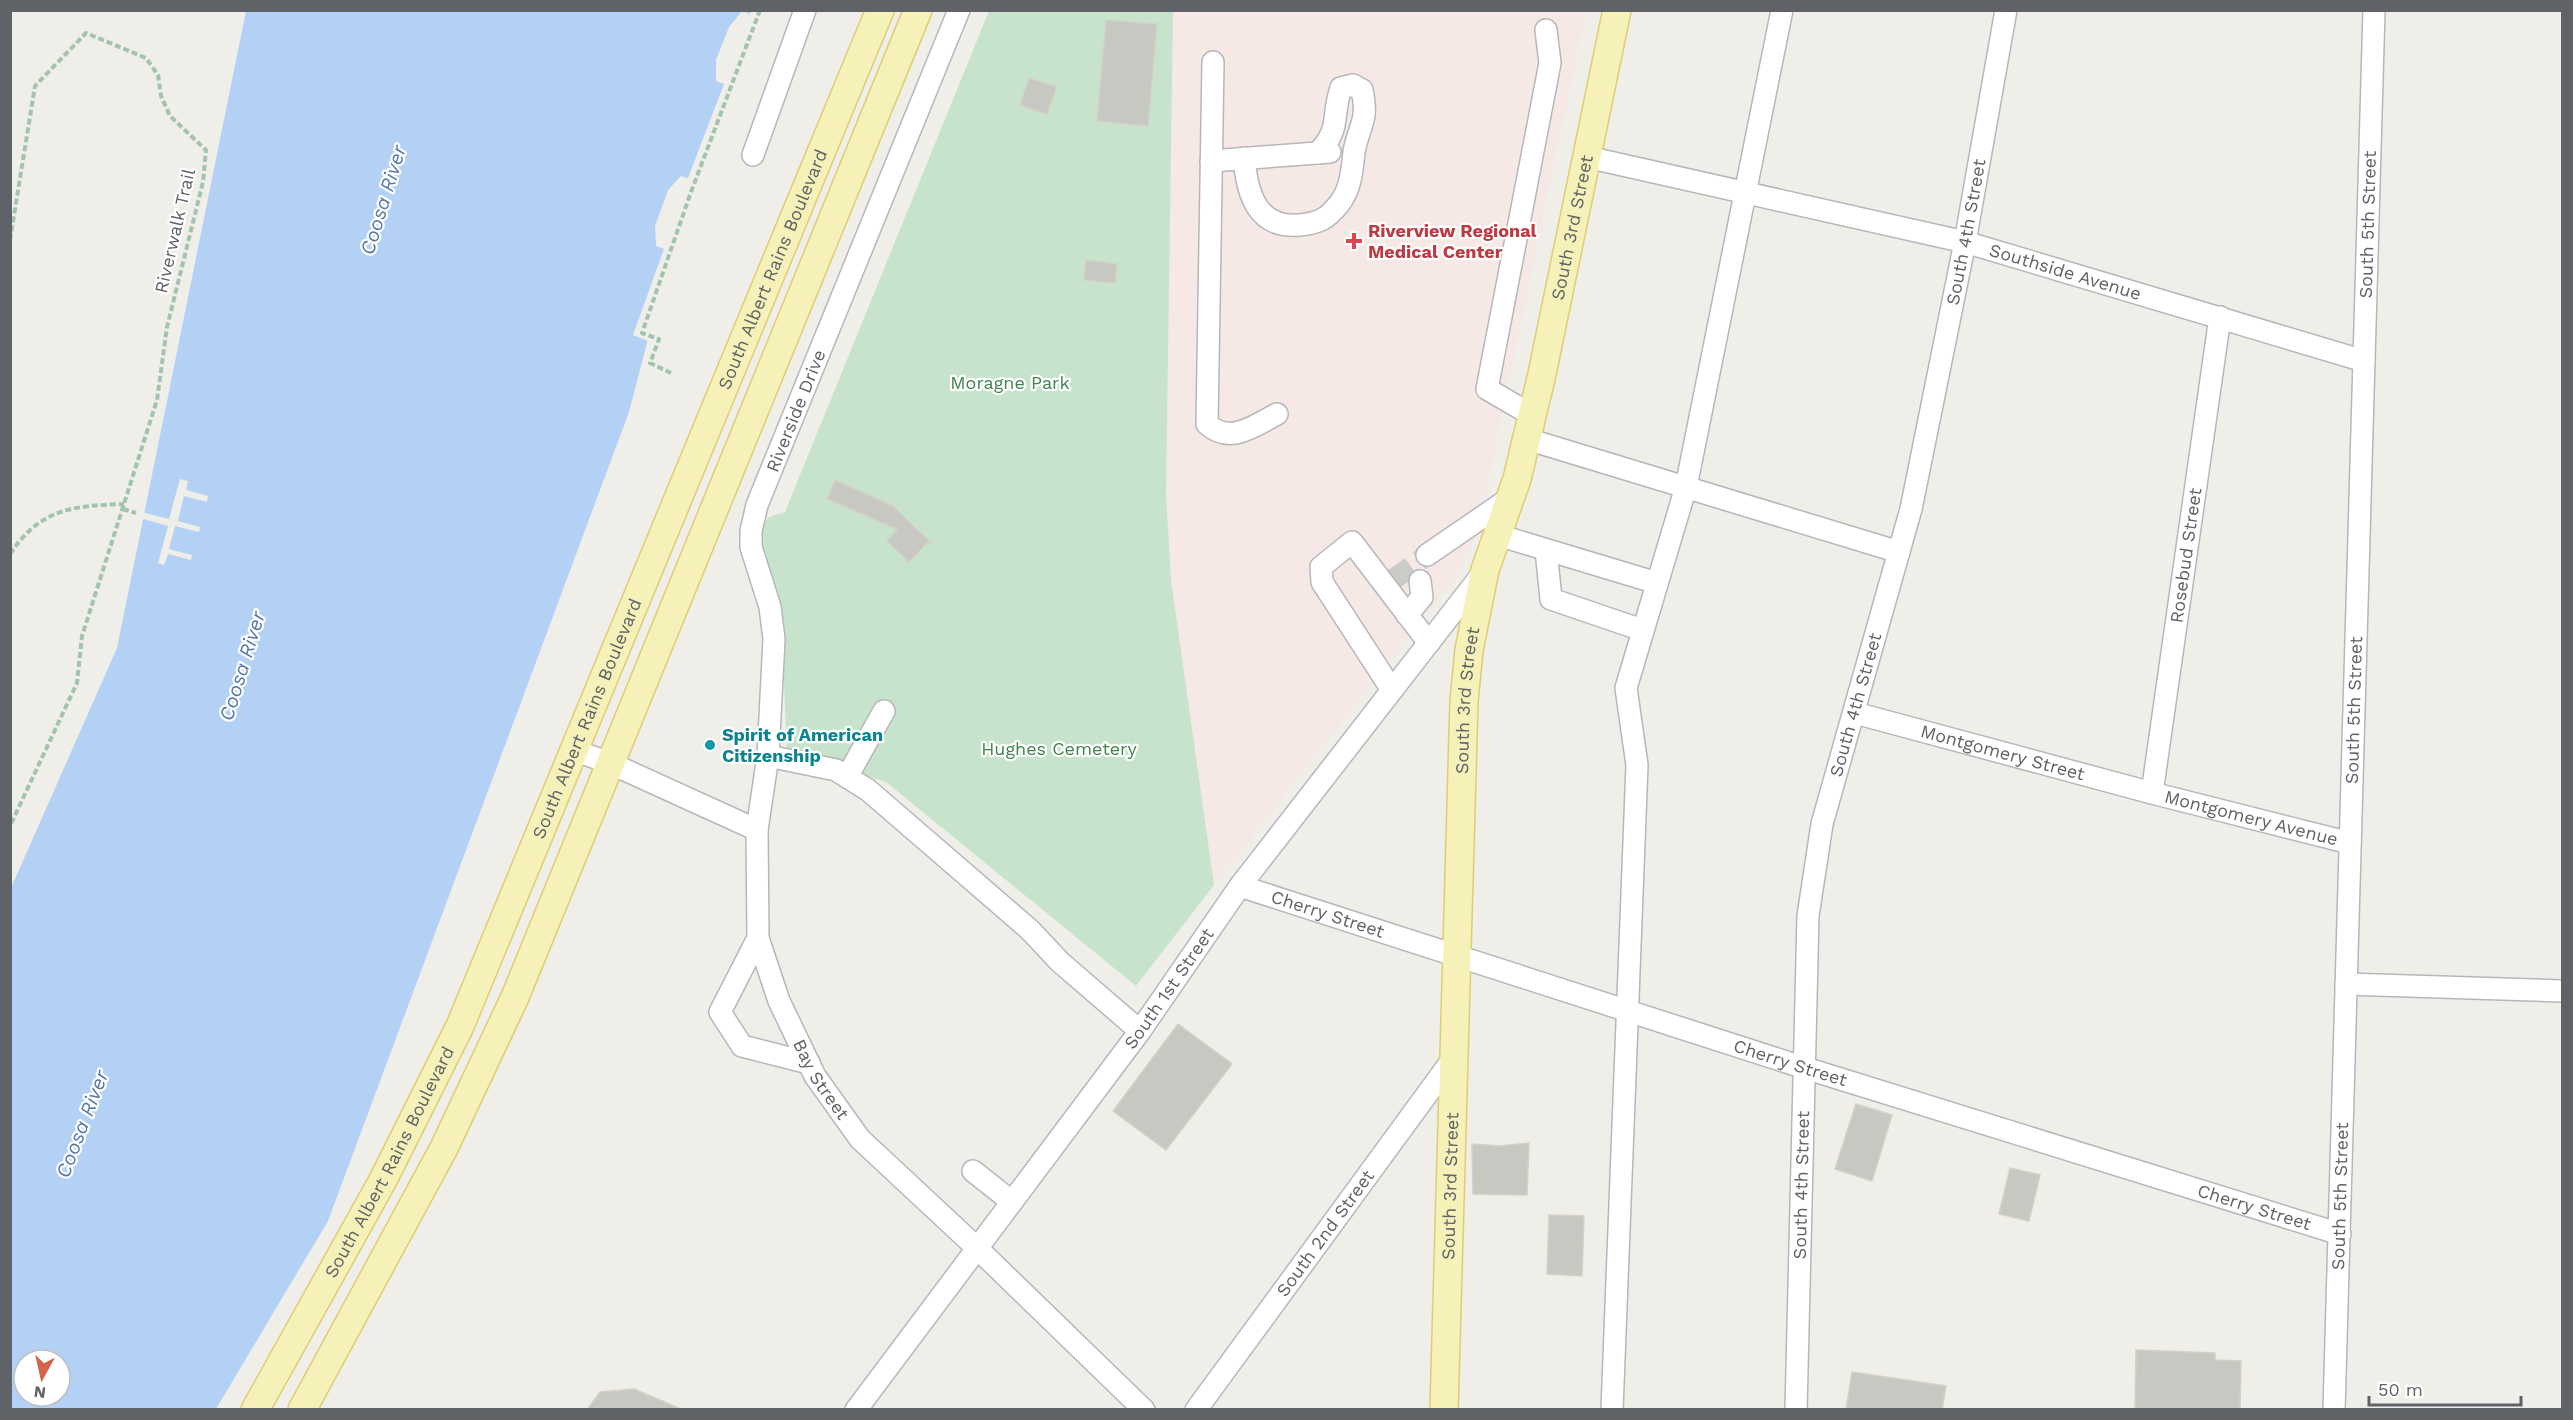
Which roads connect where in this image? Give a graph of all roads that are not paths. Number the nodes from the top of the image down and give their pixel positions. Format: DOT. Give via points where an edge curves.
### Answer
graph roads {
  1 [pos="805,10"];
  2 [pos="880,10"];
  3 [pos="918,10"];
  4 [pos="959,10"];
  5 [pos="1617,10"];
  6 [pos="1782,10"];
  7 [pos="2006,10"];
  8 [pos="2374,10"];
  9 [pos="1546,30"];
  10 [pos="1213,62"];
  11 [pos="1354,151"];
  12 [pos="1318,153"];
  13 [pos="753,155"];
  14 [pos="1587,157"];
  15 [pos="1244,158"];
  16 [pos="1211,161"];
  17 [pos="1746,193"];
  18 [pos="1965,242"];
  19 [pos="2220,317"];
  20 [pos="2364,362"];
  21 [pos="1277,414"];
  22 [pos="1529,427"];
  23 [pos="1686,487"];
  24 [pos="1510,498"];
  25 [pos="1498,535"];
  26 [pos="1546,550"];
  27 [pos="1899,552"];
  28 [pos="1427,555"];
  29 [pos="1485,570"];
  30 [pos="1420,581"];
  31 [pos="1657,583"];
  32 [pos="1407,615"];
  33 [pos="1642,630"];
  34 [pos="1429,643"];
  35 [pos="1392,690"];
  36 [pos="884,711"];
  37 [pos="1855,713"];
  38 [pos="574,750"];
  39 [pos="768,756"];
  40 [pos="612,764"];
  41 [pos="847,777"];
  42 [pos="2152,793"];
  43 [pos="757,830"];
  44 [pos="2350,843"];
  45 [pos="1240,886"];
  46 [pos="758,938"];
  47 [pos="1458,958"];
  48 [pos="2346,984"];
  49 [pos="2562,991"];
  50 [pos="1626,1011"];
  51 [pos="1140,1031"];
  52 [pos="1455,1056"];
  53 [pos="809,1063"];
  54 [pos="1805,1068"];
  55 [pos="973,1171"];
  56 [pos="1012,1202"];
  57 [pos="2340,1234"];
  58 [pos="977,1248"];
  59 [pos="304,1407"];
  60 [pos="255,1410"];
  61 [pos="855,1410"];
  62 [pos="1144,1410"];
  63 [pos="1196,1410"];
  64 [pos="1444,1410"];
  65 [pos="1612,1410"];
  66 [pos="1796,1410"];
  67 [pos="2334,1410"];
  1 -- 13 [label="street"];
  2 -- 38 [label="main road, South Albert Rains Boulevard"];
  3 -- 40 [label="main road, South Albert Rains Boulevard"];
  4 -- 39 [label="street, Riverside Drive" via="757,505 751,547 770,607 774,639"];
  5 -- 14 [label="main road, South 3rd Street"];
  6 -- 17 [label="street"];
  7 -- 18 [label="street, South 4th Street"];
  8 -- 20 [label="street, South 5th Street"];
  9 -- 22 [label="street" via="1550,63 1487,389"];
  10 -- 16 [label="street"];
  11 -- 12 [label="street"];
  11 -- 12 [label="street" via="1366,108 1362,90 1353,85 1341,88 1336,101 1336,126"];
  11 -- 15 [label="street" via="1349,186 1339,204 1319,223 1292,226 1265,217 1246,185"];
  12 -- 15 [label="street"];
  14 -- 17 [label="street, Southside Avenue"];
  14 -- 22 [label="main road, South 3rd Street"];
  15 -- 16 [label="street"];
  16 -- 21 [label="street" via="1207,424 1228,434 1241,432"];
  17 -- 18 [label="street, Southside Avenue"];
  17 -- 23 [label="street"];
  18 -- 19 [label="street, Southside Avenue"];
  18 -- 27 [label="street, South 4th Street"];
  19 -- 20 [label="street, Southside Avenue"];
  19 -- 42 [label="street, Rosebud Street"];
  20 -- 44 [label="street, South 5th Street"];
  22 -- 23 [label="street"];
  22 -- 24 [label="main road, South 3rd Street"];
  23 -- 27 [label="street"];
  23 -- 31 [label="street"];
  24 -- 25 [label="main road, South 3rd Street"];
  24 -- 28 [label="street"];
  25 -- 26 [label="street"];
  25 -- 29 [label="main road, South 3rd Street"];
  26 -- 31 [label="street"];
  26 -- 33 [label="street" via="1551,599"];
  27 -- 37 [label="street, South 4th Street"];
  29 -- 34 [label="street, South 1st Street"];
  29 -- 47 [label="main road, South 3rd Street" via="1469,650 1464,700"];
  30 -- 32 [label="street" via="1422,597"];
  31 -- 33 [label="street"];
  32 -- 34 [label="street"];
  32 -- 35 [label="street" via="1390,582 1352,542 1321,567 1322,582"];
  33 -- 50 [label="street" via="1626,688 1637,765"];
  34 -- 35 [label="street, South 1st Street"];
  35 -- 45 [label="street, South 1st Street"];
  36 -- 41 [label="street"];
  37 -- 42 [label="street, Montgomery Street"];
  37 -- 54 [label="street, South 4th Street" via="1822,824 1808,916"];
  38 -- 40 [label="street"];
  38 -- 60 [label="main road, South Albert Rains Boulevard" via="460,1026 418,1115"];
  39 -- 41 [label="street" via="836,770"];
  39 -- 43 [label="street, Riverside Drive"];
  40 -- 43 [label="street"];
  40 -- 59 [label="main road, South Albert Rains Boulevard" via="466,1104"];
  41 -- 51 [label="street" via="868,789"];
  42 -- 44 [label="street, Montgomery Avenue"];
  43 -- 46 [label="street, Bay Street"];
  44 -- 48 [label="street, South 5th Street"];
  45 -- 47 [label="street, Cherry Street"];
  45 -- 51 [label="street, South 1st Street"];
  46 -- 53 [label="street, Bay Street" via="779,1002"];
  46 -- 53 [label="street" via="720,1012 742,1046"];
  47 -- 50 [label="street, Cherry Street"];
  47 -- 52 [label="main road, South 3rd Street"];
  48 -- 49 [label="street"];
  48 -- 57 [label="street, South 5th Street"];
  50 -- 54 [label="street, Cherry Street"];
  50 -- 65 [label="street"];
  51 -- 56 [label="street, South 1st Street"];
  52 -- 63 [label="street, South 2nd Street"];
  52 -- 64 [label="main road, South 3rd Street"];
  53 -- 58 [label="street, Bay Street" via="860,1140"];
  54 -- 57 [label="street, Cherry Street"];
  54 -- 66 [label="street, South 4th Street"];
  55 -- 56 [label="street"];
  56 -- 58 [label="street, South 1st Street"];
  57 -- 67 [label="street, South 5th Street"];
  58 -- 61 [label="street, South 1st Street"];
  58 -- 62 [label="street, Bay Street"];
}
